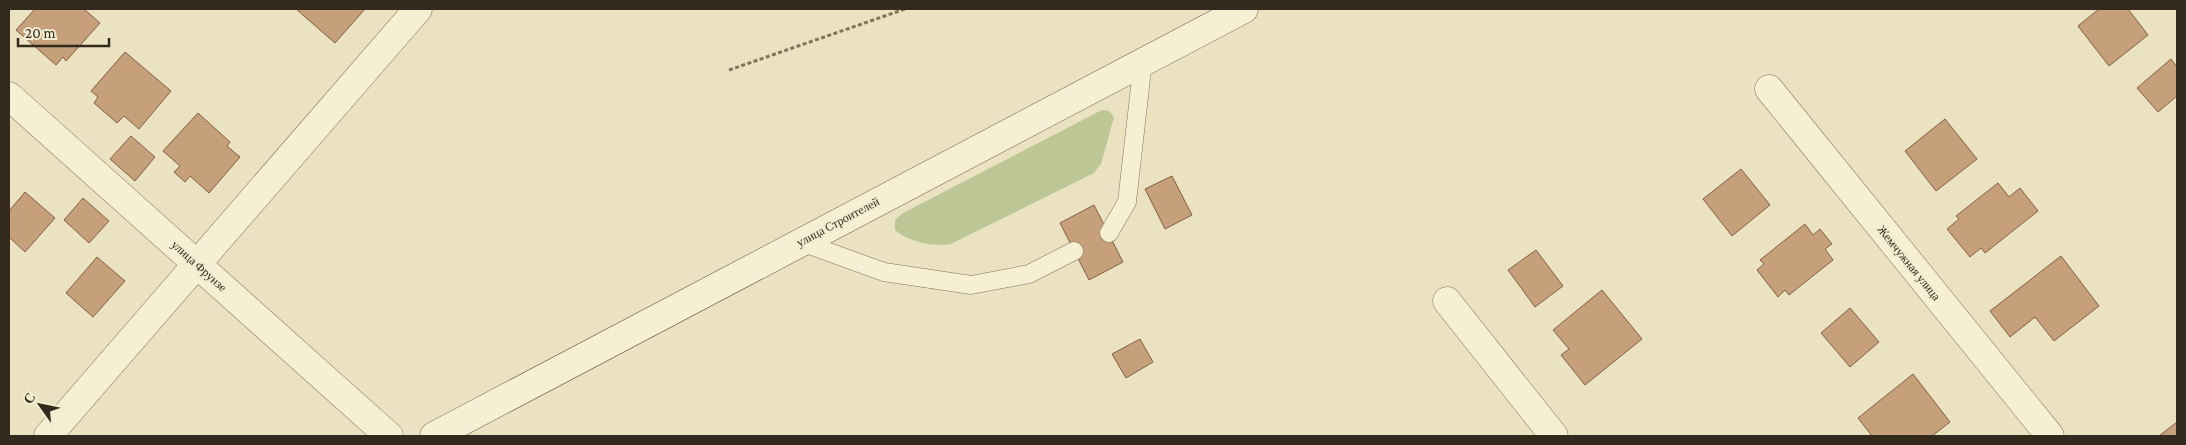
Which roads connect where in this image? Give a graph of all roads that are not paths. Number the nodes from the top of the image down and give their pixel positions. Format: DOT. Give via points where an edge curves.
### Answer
graph roads {
  1 [pos="418,9"];
  2 [pos="1244,9"];
  3 [pos="1143,62"];
  4 [pos="1769,89"];
  5 [pos="9,96"];
  6 [pos="1109,233"];
  7 [pos="801,242"];
  8 [pos="1074,251"];
  9 [pos="197,265"];
  10 [pos="1446,300"];
  11 [pos="48,436"];
  12 [pos="389,436"];
  13 [pos="434,436"];
  14 [pos="1554,436"];
  15 [pos="2050,436"];
  1 -- 9 [label="street"];
  2 -- 3 [label="street, улица Строителей"];
  3 -- 6 [label="lane" via="1127,202"];
  3 -- 7 [label="street, улица Строителей"];
  4 -- 15 [label="street, Жемчужная улица"];
  5 -- 9 [label="street, улица Фрунзе"];
  7 -- 8 [label="lane" via="884,272 971,284 1029,274"];
  7 -- 13 [label="street, улица Строителей"];
  9 -- 11 [label="street"];
  9 -- 12 [label="street, улица Фрунзе"];
  10 -- 14 [label="street"];
}
